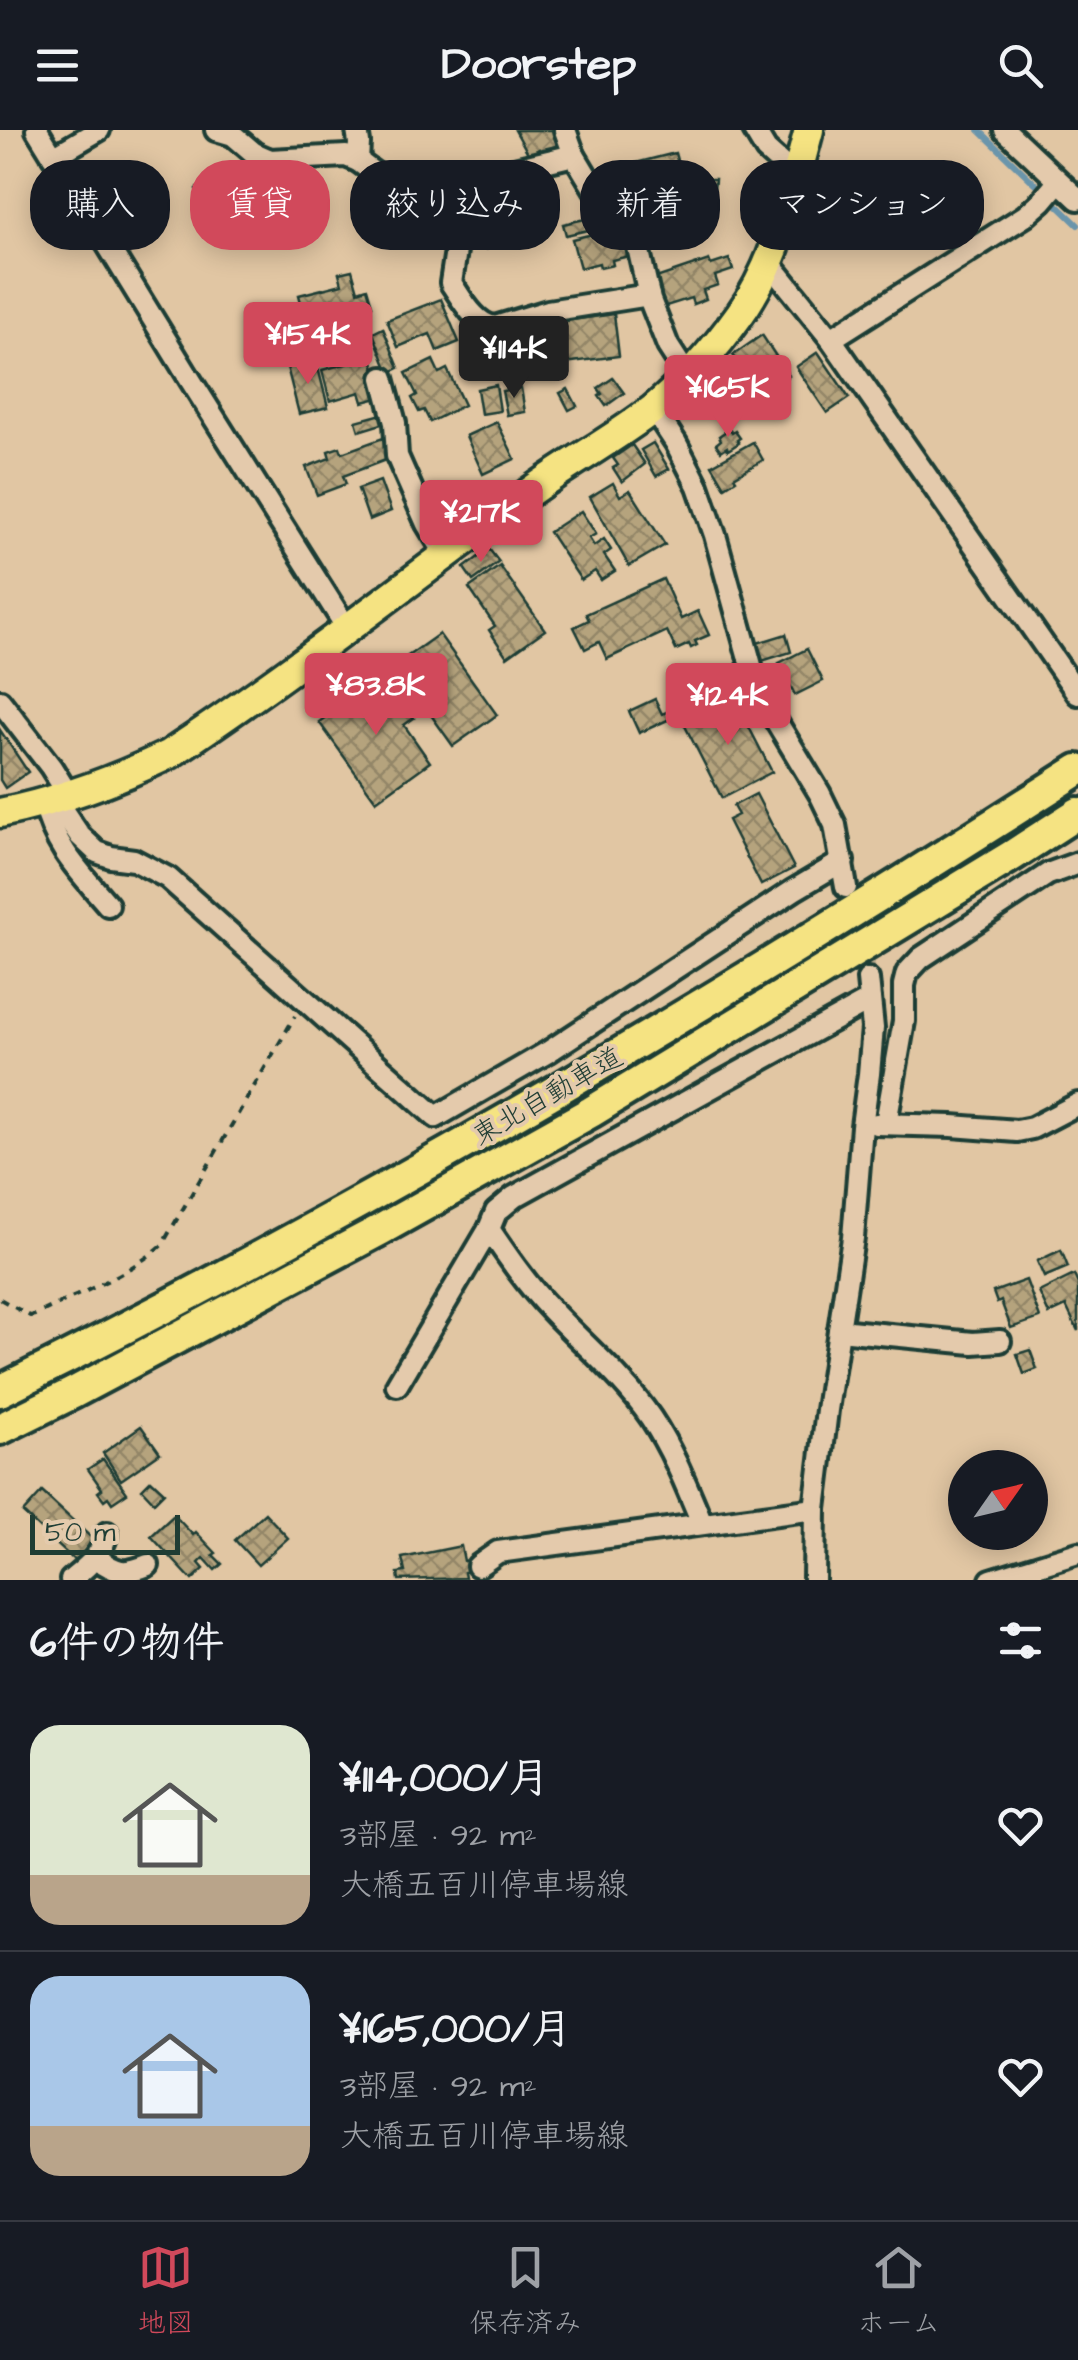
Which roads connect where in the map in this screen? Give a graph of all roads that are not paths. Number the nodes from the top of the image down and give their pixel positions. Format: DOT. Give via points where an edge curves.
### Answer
graph roads {
  1 [pos="37,130"];
  2 [pos="99,130"];
  3 [pos="216,130"];
  4 [pos="357,130"];
  5 [pos="565,130"];
  6 [pos="754,130"];
  7 [pos="810,130"];
  8 [pos="1005,130"];
  9 [pos="241,135"];
  10 [pos="574,155"];
  11 [pos="53,157"];
  12 [pos="356,160"];
  13 [pos="358,160"];
  14 [pos="556,160"];
  15 [pos="777,160"];
  16 [pos="801,160"];
  17 [pos="1050,191"];
  18 [pos="1078,199"];
  19 [pos="456,250"];
  20 [pos="773,250"];
  21 [pos="769,262"];
  22 [pos="649,295"];
  23 [pos="831,338"];
  24 [pos="688,377"];
  25 [pos="384,378"];
  26 [pos="653,408"];
  27 [pos="446,555"];
  28 [pos="348,630"];
  29 [pos="1078,694"];
  30 [pos="0,701"];
  31 [pos="1078,770"];
  32 [pos="56,799"];
  33 [pos="0,813"];
  34 [pos="1078,813"];
  35 [pos="843,862"];
  36 [pos="1078,862"];
  37 [pos="846,887"];
  38 [pos="108,906"];
  39 [pos="1078,1104"];
  40 [pos="886,1123"];
  41 [pos="862,1126"];
  42 [pos="489,1229"];
  43 [pos="839,1330"];
  44 [pos="1000,1341"];
  45 [pos="397,1385"];
  46 [pos="0,1390"];
  47 [pos="0,1429"];
  48 [pos="815,1509"];
  49 [pos="702,1524"];
  50 [pos="107,1532"];
  51 [pos="1078,1553"];
  52 [pos="96,1558"];
  53 [pos="148,1566"];
  54 [pos="478,1566"];
  55 [pos="70,1580"];
  56 [pos="814,1580"];
  57 [pos="991,1580"];
  1 -- 11 [label="street"];
  2 -- 11 [label="street"];
  3 -- 9 [label="street"];
  4 -- 13 [label="street"];
  5 -- 10 [label="street"];
  6 -- 15 [label="street"];
  7 -- 16 [label="main road"];
  8 -- 17 [label="street"];
  9 -- 12 [label="street" via="254,153 270,160"];
  10 -- 14 [label="street"];
  10 -- 22 [label="street" via="596,190 634,225"];
  11 -- 28 [label="street"];
  17 -- 18 [label="street"];
  17 -- 23 [label="street" via="1025,216"];
  19 -- 22 [label="street" via="451,283 486,326"];
  20 -- 21 [label="main road"];
  21 -- 23 [label="street"];
  21 -- 24 [label="main road" via="742,312"];
  22 -- 24 [label="street"];
  23 -- 29 [label="street"];
  24 -- 26 [label="main road"];
  25 -- 27 [label="street" via="397,456"];
  26 -- 27 [label="main road"];
  26 -- 35 [label="street" via="698,486 758,691 836,825"];
  27 -- 28 [label="main road"];
  28 -- 32 [label="main road" via="170,754"];
  30 -- 32 [label="street" via="52,767"];
  31 -- 46 [label="highway, 東北自動車道" via="576,1080 365,1200"];
  32 -- 33 [label="main road"];
  32 -- 35 [label="street" via="98,852 134,860 168,878 436,1117"];
  32 -- 38 [label="street" via="50,829"];
  34 -- 47 [label="highway, 東北自動車道" via="558,1130"];
  35 -- 37 [label="street"];
  36 -- 40 [label="street" via="1048,874 908,973"];
  39 -- 40 [label="street" via="1017,1130"];
  40 -- 41 [label="street"];
  41 -- 42 [label="street" via="873,1028 869,989 514,1197"];
  41 -- 43 [label="street"];
  42 -- 45 [label="street"];
  42 -- 49 [label="street" via="538,1296 650,1418"];
  43 -- 44 [label="street"];
  43 -- 48 [label="street"];
  48 -- 49 [label="street"];
  48 -- 56 [label="street"];
  49 -- 54 [label="street" via="498,1552"];
  50 -- 52 [label="street"];
  51 -- 57 [label="street"];
  52 -- 53 [label="street" via="126,1573"];
  52 -- 55 [label="street"];
}
